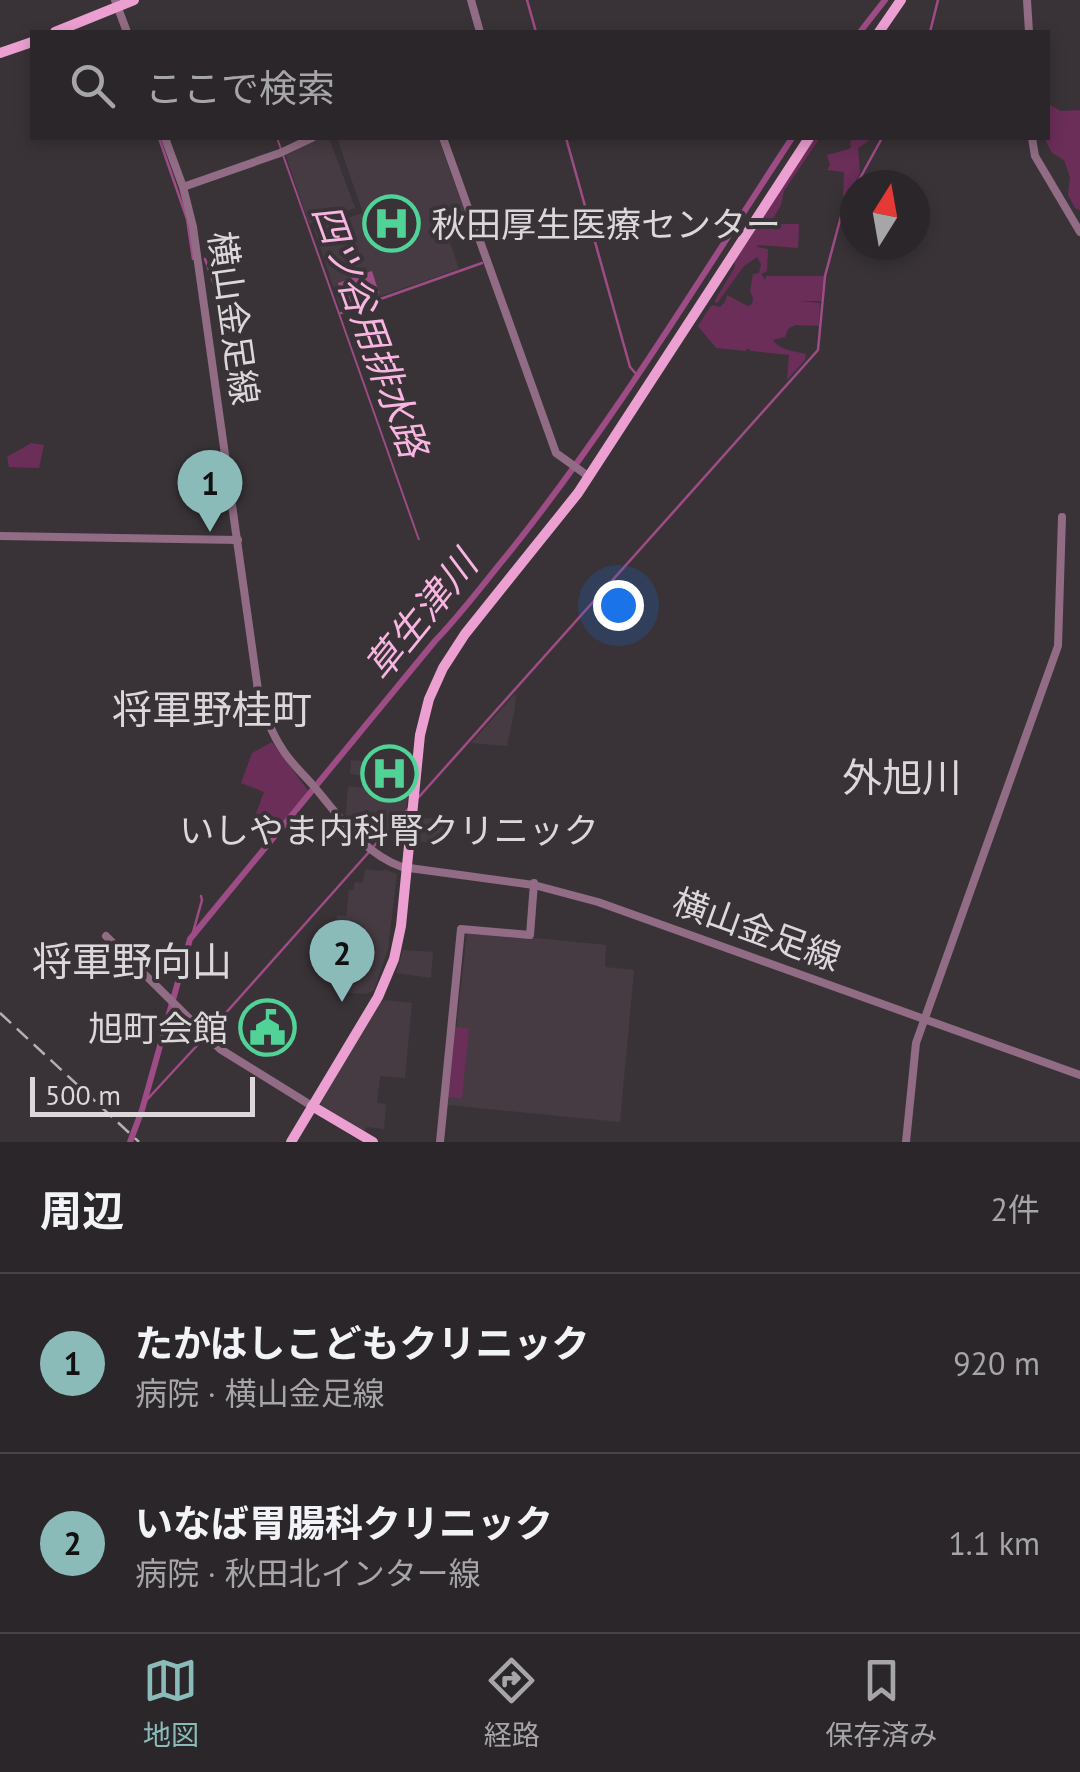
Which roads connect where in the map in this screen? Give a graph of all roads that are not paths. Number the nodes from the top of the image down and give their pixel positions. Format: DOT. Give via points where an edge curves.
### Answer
graph roads {
  1 [pos="134,0"];
  2 [pos="471,0"];
  3 [pos="900,0"];
  4 [pos="1028,0"];
  5 [pos="116,3"];
  6 [pos="59,30"];
  7 [pos="126,30"];
  8 [pos="479,30"];
  9 [pos="880,30"];
  10 [pos="1029,30"];
  11 [pos="30,43"];
  12 [pos="0,52"];
  13 [pos="166,140"];
  14 [pos="308,140"];
  15 [pos="444,140"];
  16 [pos="808,140"];
  17 [pos="1032,140"];
  18 [pos="183,188"];
  19 [pos="1080,232"];
  20 [pos="584,476"];
  21 [pos="1062,517"];
  22 [pos="0,536"];
  23 [pos="238,540"];
  24 [pos="404,868"];
  25 [pos="534,883"];
  26 [pos="106,936"];
  27 [pos="925,1017"];
  28 [pos="1080,1072"];
  29 [pos="310,1105"];
  30 [pos="288,1142"];
  31 [pos="373,1142"];
  32 [pos="440,1142"];
  33 [pos="906,1142"];
  1 -- 5 [label="main road"];
  2 -- 8 [label="street"];
  3 -- 9 [label="main road"];
  4 -- 10 [label="street"];
  5 -- 6 [label="main road"];
  5 -- 7 [label="street"];
  11 -- 12 [label="main road"];
  13 -- 18 [label="street, 横山金足線"];
  14 -- 18 [label="street"];
  15 -- 20 [label="street" via="556,453"];
  16 -- 20 [label="main road"];
  17 -- 19 [label="street"];
  18 -- 23 [label="street, 横山金足線"];
  20 -- 24 [label="main road" via="443,668 422,728"];
  21 -- 27 [label="street" via="1058,646"];
  22 -- 23 [label="street"];
  23 -- 24 [label="street, 横山金足線" via="259,697 278,742 372,849"];
  24 -- 25 [label="street, 横山金足線"];
  24 -- 29 [label="main road" via="400,932 387,978"];
  25 -- 27 [label="street, 横山金足線"];
  25 -- 32 [label="street" via="530,935 461,929"];
  26 -- 29 [label="street" via="236,1060"];
  27 -- 28 [label="street, 横山金足線"];
  27 -- 33 [label="street" via="915,1049"];
  29 -- 30 [label="main road"];
  29 -- 31 [label="main road"];
}
